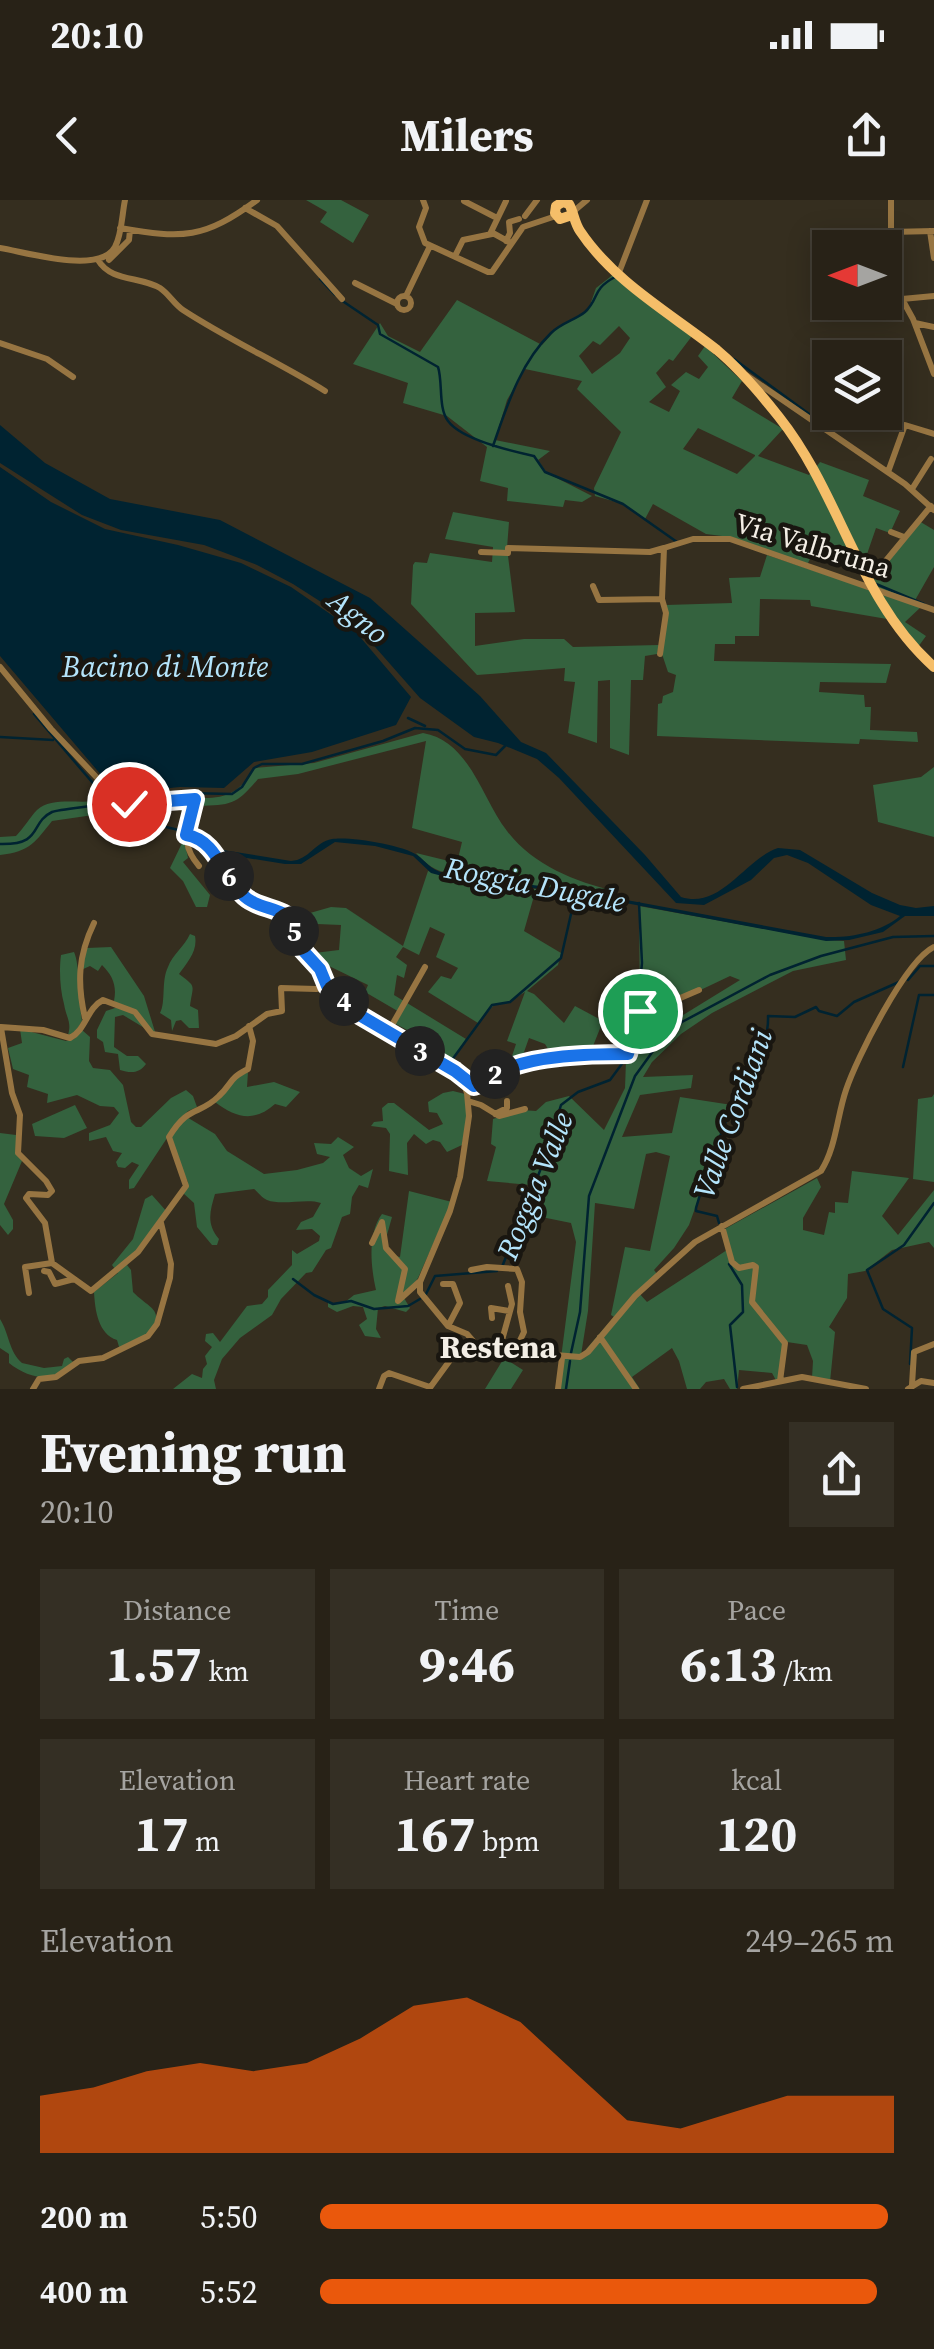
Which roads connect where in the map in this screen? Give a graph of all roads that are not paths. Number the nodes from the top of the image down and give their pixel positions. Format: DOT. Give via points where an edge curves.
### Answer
graph roads {
  1 [pos="125,200"];
  2 [pos="257,200"];
  3 [pos="423,200"];
  4 [pos="464,200"];
  5 [pos="536,200"];
  6 [pos="586,200"];
  7 [pos="647,200"];
  8 [pos="891,200"];
  9 [pos="504,205"];
  10 [pos="245,208"];
  11 [pos="562,208"];
  12 [pos="497,218"];
  13 [pos="522,221"];
  14 [pos="120,228"];
  15 [pos="130,230"];
  16 [pos="890,230"];
  17 [pos="932,231"];
  18 [pos="902,232"];
  19 [pos="492,234"];
  20 [pos="509,242"];
  21 [pos="430,246"];
  22 [pos="0,248"];
  23 [pos="454,257"];
  24 [pos="934,258"];
  25 [pos="98,260"];
  26 [pos="109,260"];
  27 [pos="618,276"];
  28 [pos="355,283"];
  29 [pos="934,296"];
  30 [pos="408,298"];
  31 [pos="342,299"];
  32 [pos="902,300"];
  33 [pos="424,306"];
  34 [pos="914,323"];
  35 [pos="934,327"];
  36 [pos="0,343"];
  37 [pos="934,374"];
  38 [pos="744,376"];
  39 [pos="72,377"];
  40 [pos="325,391"];
  41 [pos="765,401"];
  42 [pos="792,406"];
  43 [pos="804,414"];
  44 [pos="785,421"];
  45 [pos="934,434"];
  46 [pos="930,460"];
  47 [pos="888,472"];
  48 [pos="912,489"];
  49 [pos="932,508"];
  50 [pos="892,532"];
  51 [pos="904,538"];
  52 [pos="664,548"];
  53 [pos="482,552"];
  54 [pos="884,564"];
  55 [pos="593,586"];
  56 [pos="871,587"];
  57 [pos="662,599"];
  58 [pos="934,610"];
  59 [pos="660,654"];
  60 [pos="934,666"];
  61 [pos="0,667"];
  62 [pos="186,833"];
  63 [pos="199,866"];
  64 [pos="94,923"];
  65 [pos="934,947"];
  66 [pos="425,967"];
  67 [pos="327,986"];
  68 [pos="699,990"];
  69 [pos="86,1020"];
  70 [pos="249,1026"];
  71 [pos="0,1027"];
  72 [pos="388,1032"];
  73 [pos="462,1078"];
  74 [pos="468,1101"];
  75 [pos="507,1102"];
  76 [pos="525,1109"];
  77 [pos="494,1114"];
  78 [pos="161,1222"];
  79 [pos="722,1226"];
  80 [pos="372,1242"];
  81 [pos="52,1263"];
  82 [pos="470,1270"];
  83 [pos="44,1271"];
  84 [pos="76,1279"];
  85 [pos="420,1282"];
  86 [pos="443,1284"];
  87 [pos="508,1286"];
  88 [pos="29,1292"];
  89 [pos="510,1312"];
  90 [pos="492,1318"];
  91 [pos="448,1326"];
  92 [pos="600,1338"];
  93 [pos="934,1344"];
  94 [pos="474,1346"];
  95 [pos="499,1352"];
  96 [pos="514,1353"];
  97 [pos="563,1358"];
  98 [pos="934,1383"];
  99 [pos="778,1384"];
  100 [pos="910,1387"];
  101 [pos="430,1388"];
  102 [pos="32,1389"];
  103 [pos="379,1389"];
  104 [pos="558,1389"];
  105 [pos="636,1389"];
  106 [pos="743,1389"];
  107 [pos="866,1389"];
  1 -- 14 [label="street"];
  2 -- 10 [label="street"];
  3 -- 21 [label="street" via="419,230"];
  4 -- 12 [label="street"];
  5 -- 13 [label="street"];
  6 -- 11 [label="street"];
  7 -- 27 [label="street"];
  8 -- 16 [label="street"];
  9 -- 12 [label="street"];
  9 -- 13 [label="street"];
  10 -- 15 [label="street" via="193,235"];
  10 -- 31 [label="street" via="278,226"];
  11 -- 13 [label="street"];
  11 -- 27 [label="main road"];
  12 -- 19 [label="street"];
  13 -- 20 [label="street"];
  13 -- 20 [label="street" via="509,222"];
  14 -- 15 [label="street"];
  14 -- 25 [label="street" via="115,248"];
  15 -- 26 [label="street"];
  17 -- 18 [label="street"];
  17 -- 24 [label="street"];
  19 -- 20 [label="street"];
  19 -- 23 [label="street" via="463,240"];
  20 -- 23 [label="street" via="492,272"];
  21 -- 23 [label="street"];
  21 -- 30 [label="street"];
  22 -- 25 [label="street"];
  25 -- 40 [label="street" via="109,272 160,288 184,310"];
  27 -- 38 [label="main road"];
  28 -- 30 [label="street" via="397,304"];
  29 -- 32 [label="street"];
  30 -- 33 [label="street"];
  32 -- 34 [label="street"];
  34 -- 35 [label="street"];
  34 -- 37 [label="street"];
  36 -- 39 [label="street" via="47,359"];
  38 -- 41 [label="main road"];
  38 -- 42 [label="street"];
  41 -- 42 [label="street"];
  41 -- 44 [label="main road"];
  42 -- 43 [label="street"];
  42 -- 44 [label="street"];
  43 -- 44 [label="street"];
  43 -- 47 [label="street"];
  44 -- 56 [label="main road" via="830,496"];
  45 -- 47 [label="street" via="905,425"];
  46 -- 48 [label="street"];
  47 -- 48 [label="street"];
  48 -- 49 [label="street"];
  49 -- 51 [label="street"];
  50 -- 51 [label="street"];
  51 -- 54 [label="street"];
  52 -- 53 [label="street, Via Valbruna"];
  52 -- 56 [label="street, Via Valbruna" via="730,539"];
  52 -- 57 [label="street"];
  55 -- 57 [label="street" via="600,600"];
  56 -- 58 [label="street, Via Valbruna"];
  56 -- 60 [label="main road" via="897,628"];
  57 -- 59 [label="street"];
  61 -- 62 [label="street" via="118,802 194,798"];
  62 -- 63 [label="street"];
  62 -- 67 [label="street" via="208,846 246,898 286,915"];
  64 -- 69 [label="street" via="80,964"];
  65 -- 79 [label="street" via="917,960 862,1049 822,1171"];
  66 -- 72 [label="street"];
  67 -- 70 [label="street" via="281,988 282,1011"];
  67 -- 72 [label="street"];
  68 -- 73 [label="street" via="643,1008 628,1054 523,1064 478,1086"];
  69 -- 70 [label="street" via="98,1002 110,1002 135,1012 152,1034 213,1045"];
  69 -- 71 [label="street" via="70,1038"];
  70 -- 78 [label="street" via="248,1069 212,1102 184,1115 170,1137 187,1182"];
  71 -- 81 [label="street" via="20,1115 18,1153 51,1188 50,1194 26,1198 45,1223"];
  72 -- 73 [label="street"];
  73 -- 74 [label="street"];
  74 -- 77 [label="street"];
  74 -- 85 [label="street" via="454,1200"];
  75 -- 77 [label="street"];
  76 -- 77 [label="street"];
  78 -- 84 [label="street" via="94,1289"];
  78 -- 102 [label="street" via="171,1266 148,1336 104,1358 78,1361 61,1375 37,1380"];
  79 -- 92 [label="street" via="635,1296"];
  79 -- 99 [label="street" via="732,1262 756,1267 752,1302 785,1343"];
  80 -- 85 [label="street" via="382,1222 386,1248 405,1269 398,1301"];
  81 -- 84 [label="street"];
  81 -- 88 [label="street" via="26,1267"];
  82 -- 96 [label="street" via="517,1268 524,1332"];
  83 -- 84 [label="street" via="55,1284"];
  85 -- 91 [label="street" via="420,1292"];
  86 -- 91 [label="street" via="454,1284 460,1303"];
  87 -- 89 [label="street"];
  89 -- 90 [label="street" via="491,1308"];
  89 -- 95 [label="street"];
  91 -- 94 [label="street" via="466,1332"];
  92 -- 97 [label="street" via="588,1352"];
  92 -- 105 [label="street"];
  93 -- 100 [label="street" via="914,1352"];
  94 -- 95 [label="street"];
  94 -- 101 [label="street" via="459,1348"];
  95 -- 96 [label="street"];
  96 -- 97 [label="street"];
  97 -- 104 [label="street"];
  98 -- 100 [label="street"];
  99 -- 106 [label="street"];
  99 -- 107 [label="street" via="808,1378"];
  101 -- 103 [label="street" via="389,1372"];
}
